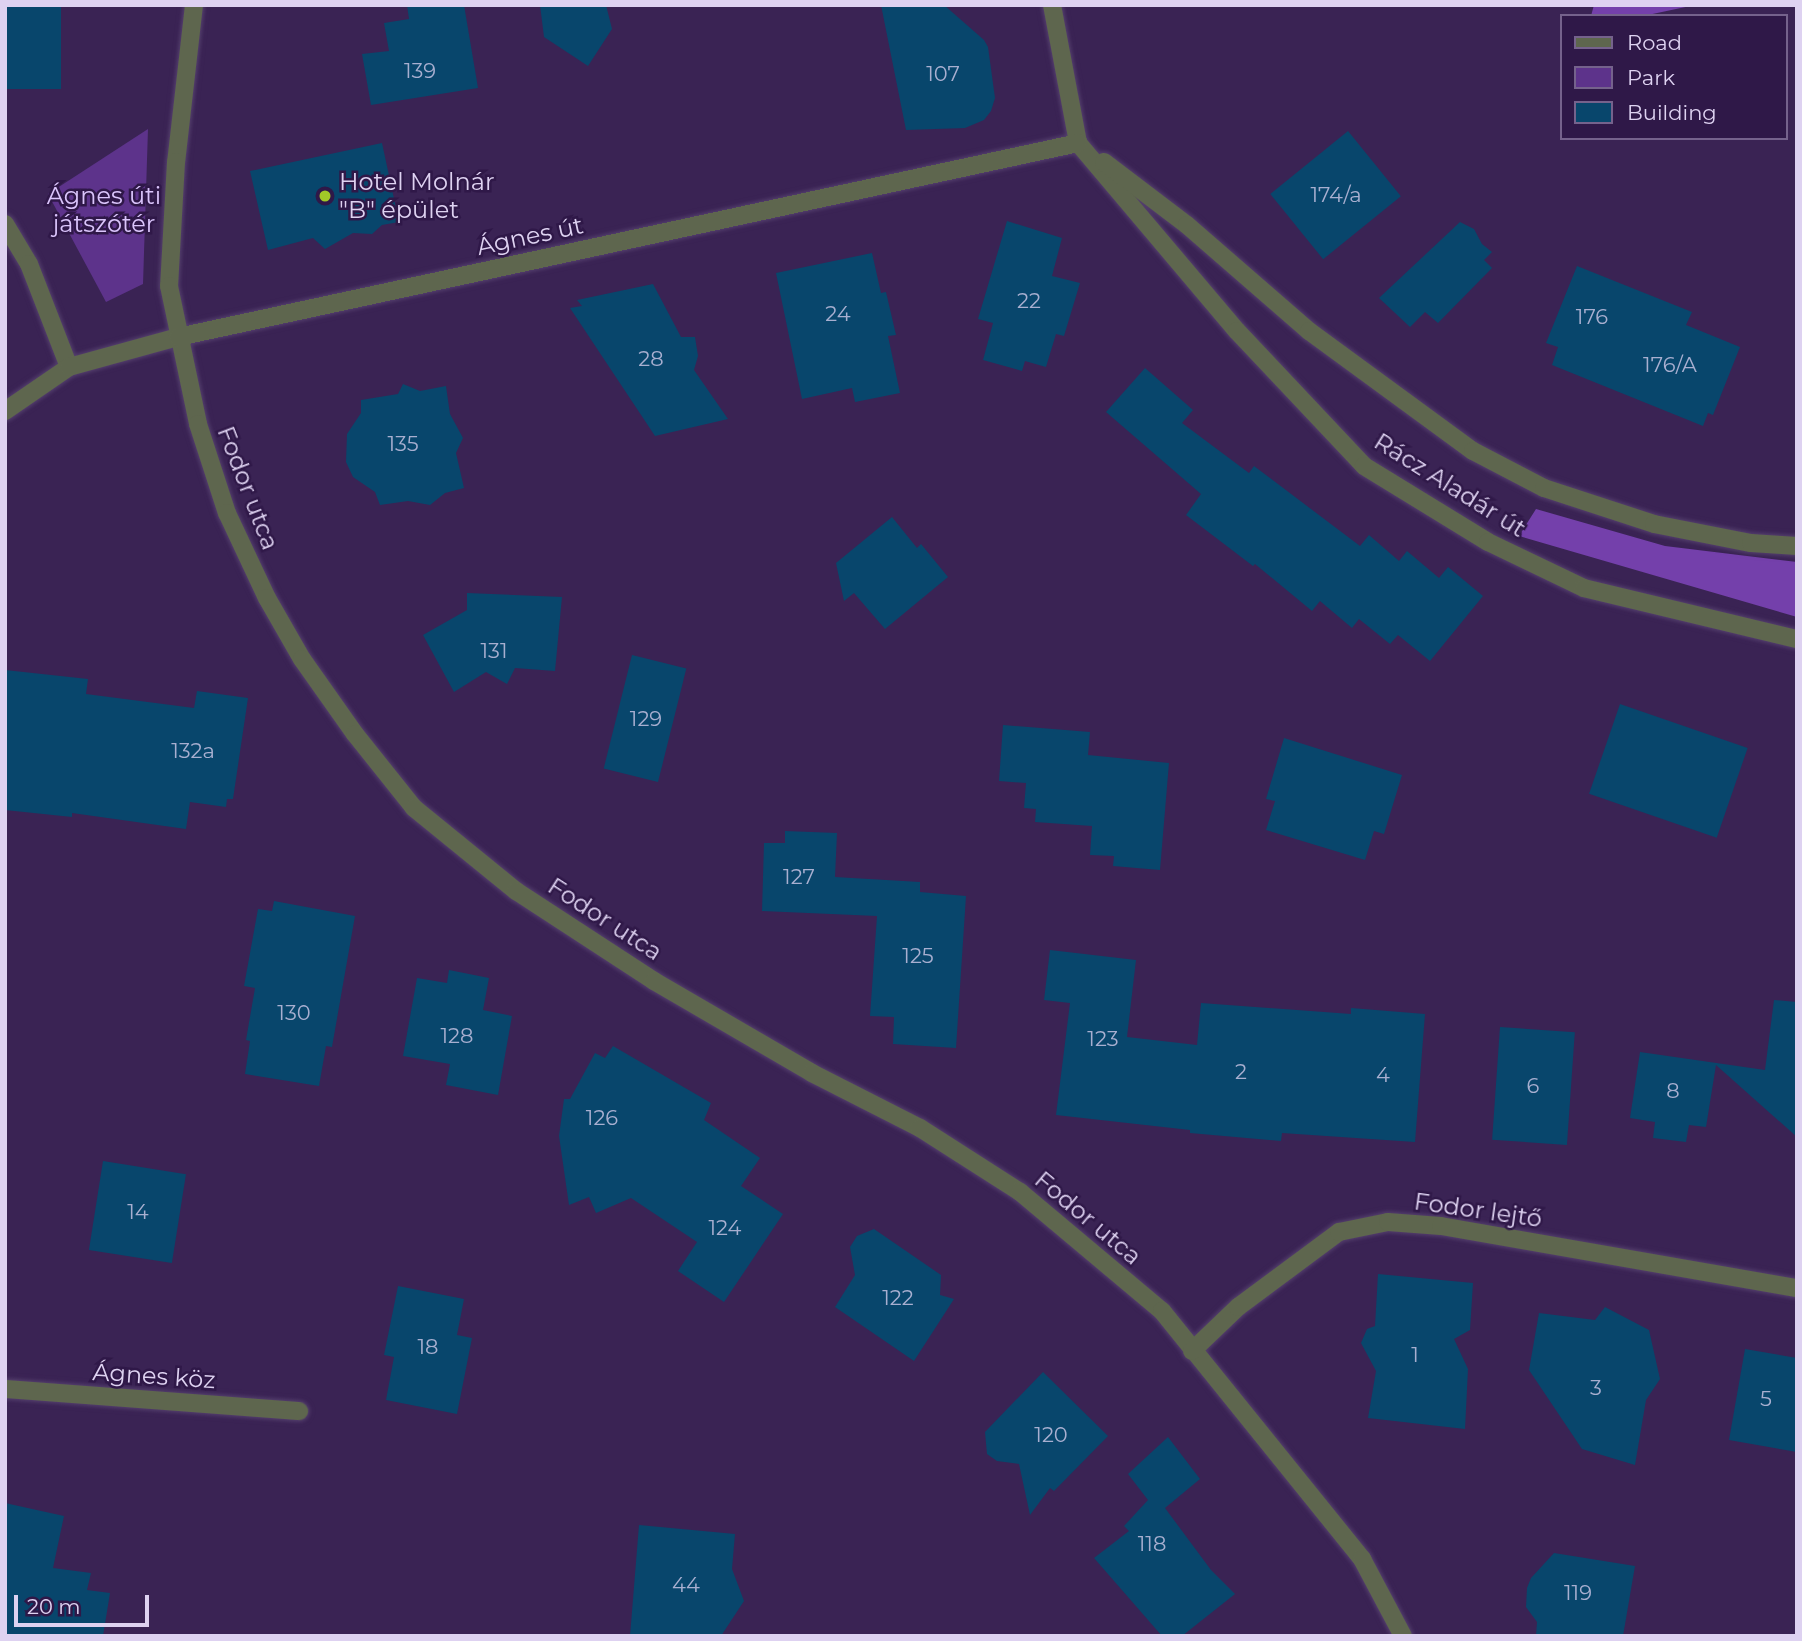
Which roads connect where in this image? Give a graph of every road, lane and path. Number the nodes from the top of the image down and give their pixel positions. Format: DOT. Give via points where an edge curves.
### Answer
graph roads {
  1 [pos="194,5"];
  2 [pos="1052,5"];
  3 [pos="1079,143"];
  4 [pos="5,224"];
  5 [pos="178,337"];
  6 [pos="69,367"];
  7 [pos="5,411"];
  8 [pos="1797,546"];
  9 [pos="1797,639"];
  10 [pos="1797,1288"];
  11 [pos="1192,1351"];
  12 [pos="5,1390"];
  13 [pos="299,1410"];
  14 [pos="1403,1636"];
  1 -- 5 [label="street, Fodor utca" via="176,162 170,286"];
  2 -- 3 [label="street, Rácz Aladár út"];
  3 -- 5 [label="street, Ágnes út"];
  3 -- 8 [label="street, Rácz Aladár út" via="1187,225 1309,331 1473,451 1544,488 1654,524 1751,543"];
  3 -- 9 [label="street, Rácz Aladár út" via="1237,331 1364,466 1488,542 1584,588"];
  4 -- 6 [label="street" via="29,264"];
  5 -- 6 [label="street, Ágnes út"];
  5 -- 11 [label="street, Fodor utca" via="198,424 227,513 267,598 302,659 414,808 516,891 654,981 811,1073 920,1128 1020,1192 1162,1311"];
  6 -- 7 [label="street, Ágnes út"];
  10 -- 11 [label="street, Fodor lejtő" via="1441,1226 1388,1223 1339,1232 1238,1307"];
  11 -- 14 [label="street, Fodor utca" via="1362,1559"];
  12 -- 13 [label="street, Ágnes köz"];
}
